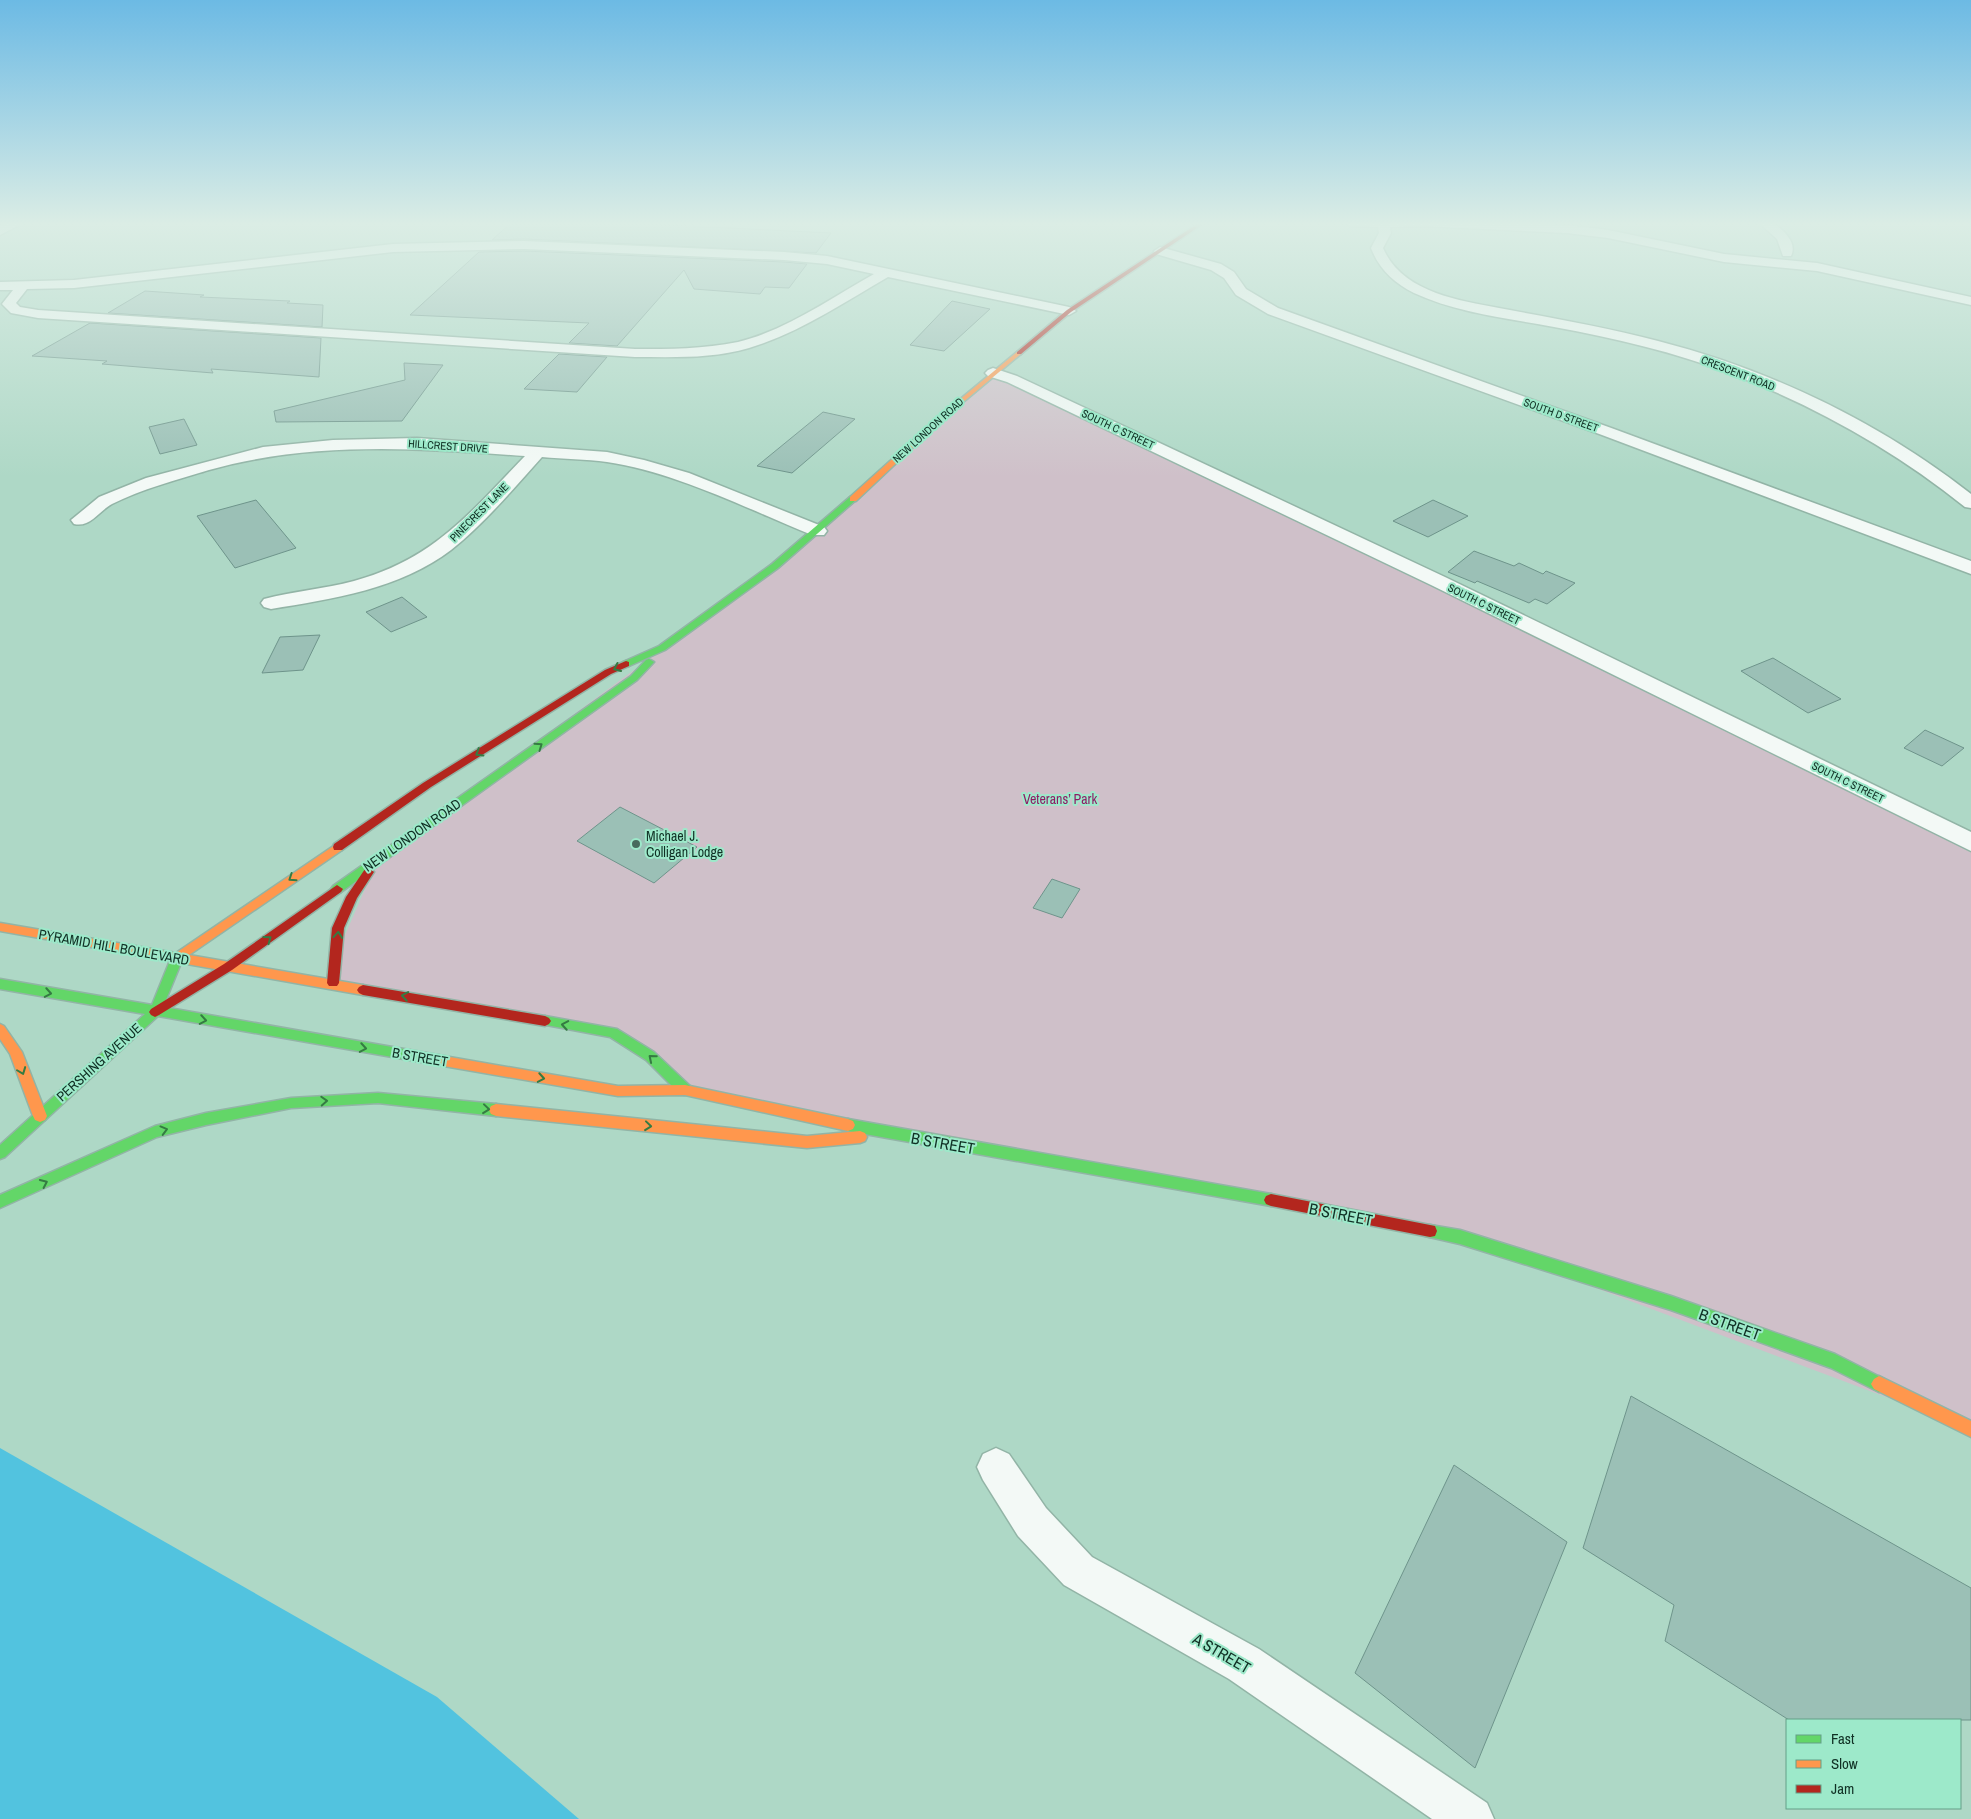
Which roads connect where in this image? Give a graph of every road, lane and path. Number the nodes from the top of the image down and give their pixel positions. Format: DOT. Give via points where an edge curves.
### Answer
graph roads {
  1 [pos="12,307"];
  2 [pos="823,307"];
  3 [pos="1049,307"];
  4 [pos="1075,307"];
  5 [pos="1266,307"];
  6 [pos="1472,307"];
  7 [pos="1069,311"];
  8 [pos="993,372"];
  9 [pos="538,452"];
  10 [pos="1971,503"];
  11 [pos="80,520"];
  12 [pos="818,531"];
  13 [pos="1971,568"];
  14 [pos="271,603"];
  15 [pos="662,648"];
  16 [pos="1971,842"];
  17 [pos="378,859"];
  18 [pos="0,927"];
  19 [pos="178,958"];
  20 [pos="228,967"];
  21 [pos="333,983"];
  22 [pos="0,984"];
  23 [pos="155,1012"];
  24 [pos="0,1029"];
  25 [pos="685,1090"];
  26 [pos="40,1116"];
  27 [pos="889,1134"];
  28 [pos="0,1153"];
  29 [pos="0,1202"];
  30 [pos="1971,1429"];
  31 [pos="996,1467"];
  32 [pos="1471,1819"];
  1 -- 2 [label="street" via="38,314 635,353 683,353 724,349 773,334"];
  3 -- 7 [label="street"];
  4 -- 7 [label="main road, NEW LONDON ROAD"];
  5 -- 13 [label="street, SOUTH D STREET"];
  6 -- 10 [label="street, CRESCENT ROAD" via="1653,344 1711,362 1817,405 1884,441"];
  7 -- 8 [label="main road, NEW LONDON ROAD"];
  8 -- 12 [label="main road, NEW LONDON ROAD"];
  8 -- 16 [label="street, SOUTH C STREET" via="1438,581"];
  9 -- 11 [label="street, HILLCREST DRIVE" via="417,443 333,445 263,452 152,482 105,501"];
  9 -- 12 [label="street, HILLCREST DRIVE" via="607,457 644,465 683,477"];
  9 -- 14 [label="street, PINECREST LANE" via="465,528 442,547 405,569 341,592"];
  12 -- 15 [label="main road, NEW LONDON ROAD"];
  17 -- 15 [label="main road, NEW LONDON ROAD, one-way" via="634,678"];
  15 -- 19 [label="main road, NEW LONDON ROAD, one-way" via="608,672 427,785"];
  20 -- 17 [label="main road, NEW LONDON ROAD, one-way"];
  21 -- 17 [label="main road, one-way" via="338,928 352,897"];
  18 -- 19 [label="main road, PYRAMID HILL BOULEVARD"];
  19 -- 20 [label="main road, PYRAMID HILL BOULEVARD"];
  19 -- 23 [label="main road, PERSHING AVENUE"];
  20 -- 21 [label="main road"];
  20 -- 23 [label="main road, NEW LONDON ROAD"];
  25 -- 21 [label="main road, one-way" via="650,1056 613,1033"];
  22 -- 23 [label="main road, one-way"];
  23 -- 25 [label="main road, B STREET, one-way" via="618,1091"];
  23 -- 26 [label="main road, PERSHING AVENUE"];
  24 -- 26 [label="main road, one-way" via="16,1052"];
  25 -- 27 [label="main road, B STREET"];
  26 -- 28 [label="main road, PERSHING AVENUE"];
  29 -- 27 [label="main road, one-way" via="155,1132 291,1103 378,1098 807,1142"];
  27 -- 30 [label="main road, B STREET" via="1225,1192 1460,1237 1671,1303 1835,1362"];
  31 -- 32 [label="street, A STREET" via="1032,1522 1078,1571 1244,1664"];
}
